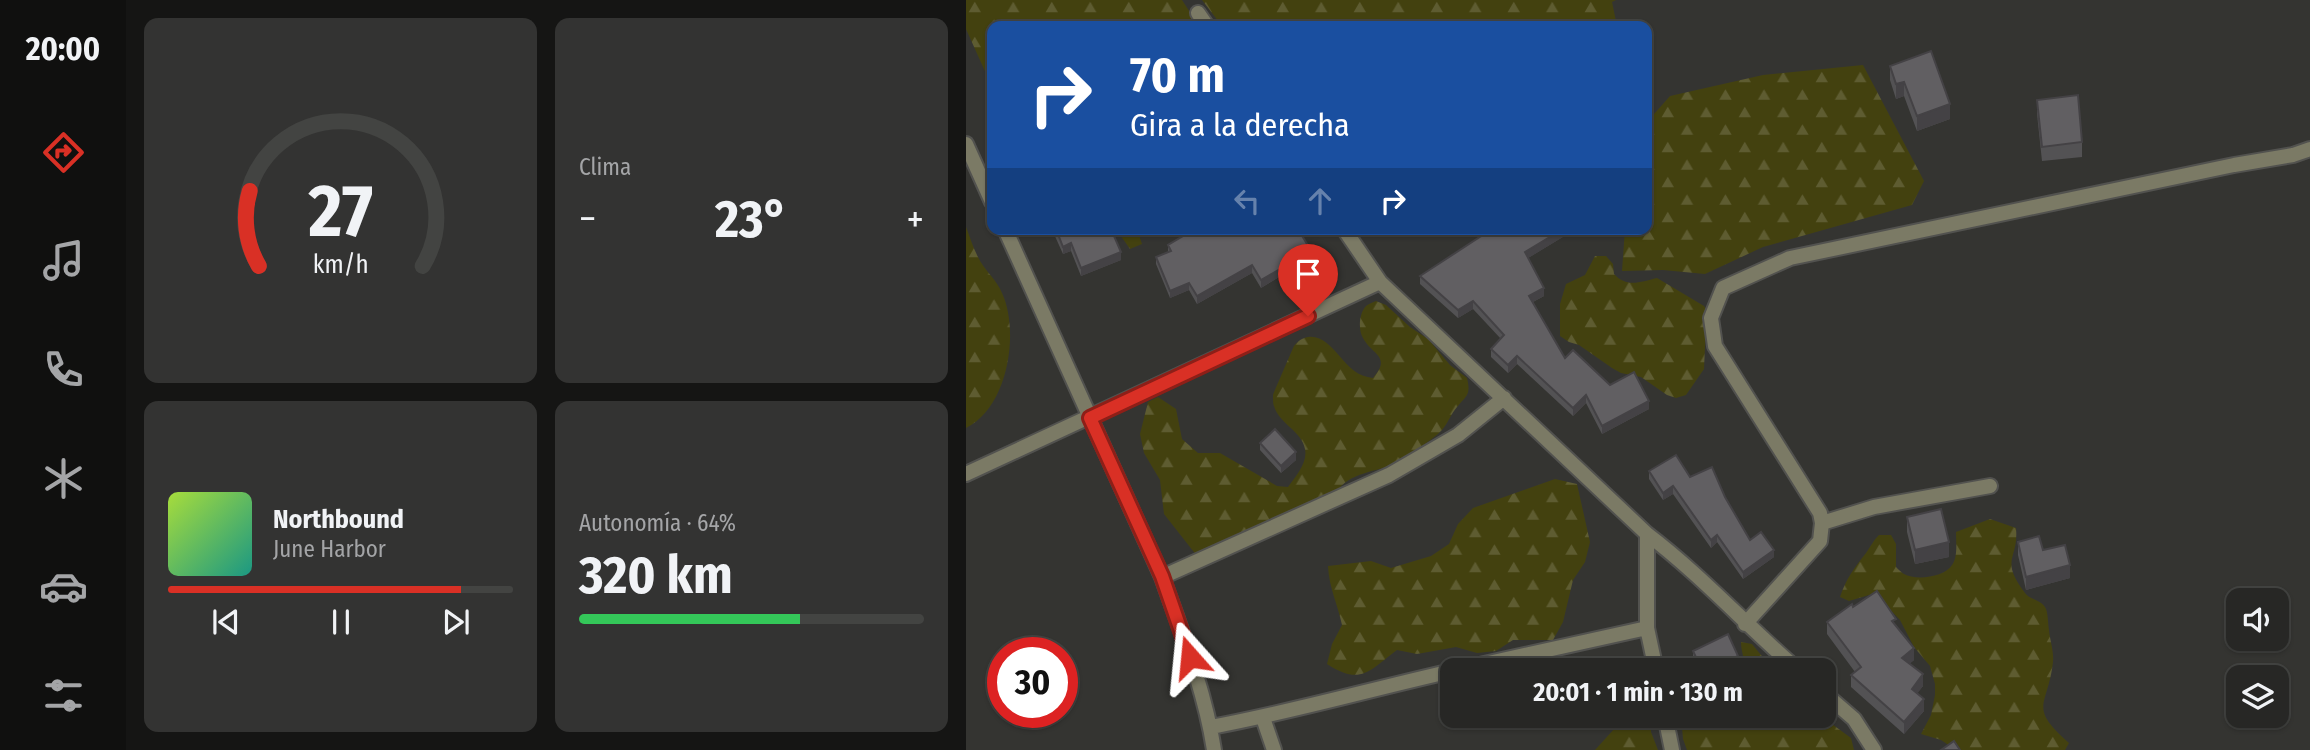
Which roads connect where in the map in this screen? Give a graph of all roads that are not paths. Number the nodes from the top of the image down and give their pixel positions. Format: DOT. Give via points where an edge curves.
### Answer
graph roads {
  1 [pos="1198,13"];
  2 [pos="1204,21"];
  3 [pos="966,144"];
  4 [pos="2310,149"];
  5 [pos="987,191"];
  6 [pos="1008,235"];
  7 [pos="1348,235"];
  8 [pos="1381,282"];
  9 [pos="1504,398"];
  10 [pos="1090,418"];
  11 [pos="966,474"];
  12 [pos="1990,486"];
  13 [pos="1822,523"];
  14 [pos="1647,534"];
  15 [pos="1162,576"];
  16 [pos="1745,624"];
  17 [pos="1647,628"];
  18 [pos="1513,658"];
  19 [pos="1653,658"];
  20 [pos="1784,658"];
  21 [pos="1440,674"];
  22 [pos="1836,703"];
  23 [pos="1263,718"];
  24 [pos="1211,727"];
  25 [pos="1667,728"];
  26 [pos="1214,750"];
  27 [pos="1274,750"];
  28 [pos="1672,750"];
  29 [pos="1874,750"];
  1 -- 2 [label="street"];
  3 -- 5 [label="street"];
  4 -- 13 [label="street" via="1790,258 1723,288 1711,318 1715,346"];
  6 -- 10 [label="street"];
  7 -- 8 [label="street"];
  8 -- 9 [label="street"];
  8 -- 10 [label="street"];
  9 -- 14 [label="street"];
  9 -- 15 [label="street" via="1458,435 1389,475"];
  10 -- 11 [label="street"];
  10 -- 15 [label="street"];
  12 -- 13 [label="street" via="1874,507"];
  13 -- 16 [label="street" via="1820,541"];
  14 -- 16 [label="street"];
  14 -- 17 [label="street"];
  15 -- 24 [label="street"];
  16 -- 20 [label="street"];
  17 -- 18 [label="street"];
  17 -- 19 [label="street"];
  21 -- 23 [label="street"];
  22 -- 29 [label="street" via="1854,719"];
  23 -- 24 [label="street"];
  23 -- 27 [label="street"];
  24 -- 26 [label="street"];
  25 -- 28 [label="street"];
}
